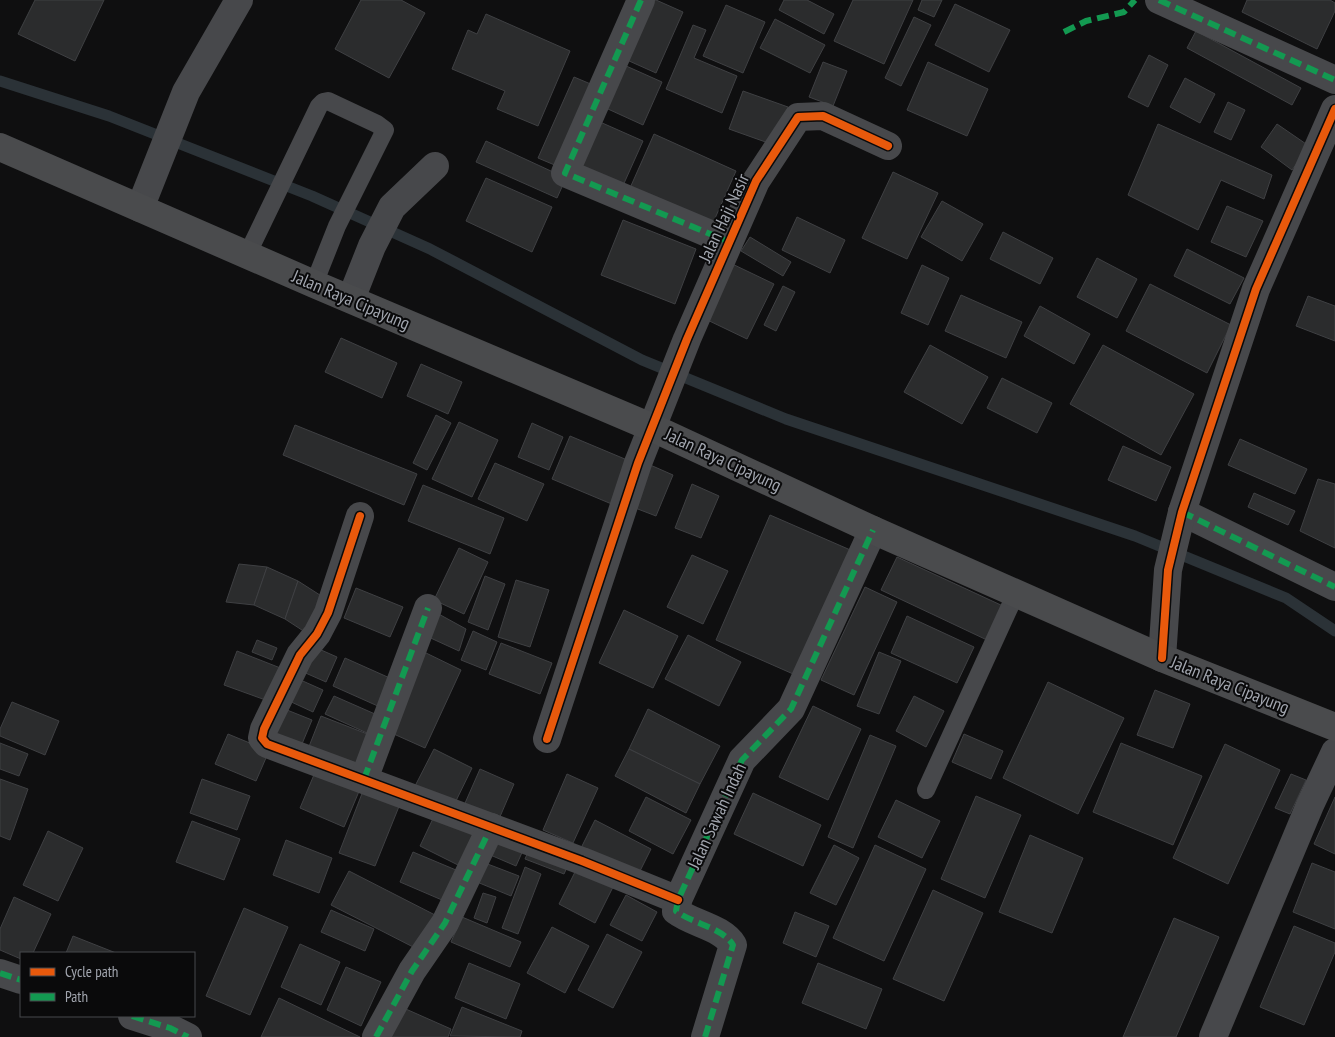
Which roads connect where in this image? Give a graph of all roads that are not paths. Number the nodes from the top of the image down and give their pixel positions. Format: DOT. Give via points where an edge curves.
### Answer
graph roads {
  1 [pos="239,0"];
  2 [pos="641,0"];
  3 [pos="1159,0"];
  4 [pos="1335,80"];
  5 [pos="1335,109"];
  6 [pos="888,146"];
  7 [pos="0,147"];
  8 [pos="435,166"];
  9 [pos="140,208"];
  10 [pos="729,242"];
  11 [pos="247,255"];
  12 [pos="314,284"];
  13 [pos="351,299"];
  14 [pos="653,428"];
  15 [pos="360,516"];
  16 [pos="1181,519"];
  17 [pos="873,530"];
  18 [pos="1335,587"];
  19 [pos="1016,593"];
  20 [pos="428,608"];
  21 [pos="1162,658"];
  22 [pos="1335,727"];
  23 [pos="546,738"];
  24 [pos="1335,752"];
  25 [pos="364,779"];
  26 [pos="926,790"];
  27 [pos="491,827"];
  28 [pos="678,900"];
  29 [pos="0,973"];
  30 [pos="20,980"];
  31 [pos="135,1017"];
  32 [pos="188,1037"];
  33 [pos="376,1037"];
  34 [pos="705,1037"];
  35 [pos="1213,1037"];
  1 -- 9 [label="street" via="186,92"];
  2 -- 10 [label="street" via="565,173"];
  3 -- 4 [label="street"];
  5 -- 16 [label="street" via="1256,289"];
  6 -- 10 [label="street, Jalan Haji Nasir" via="823,116 798,117 756,181"];
  7 -- 9 [label="main road, Jalan Raya Cipayung"];
  8 -- 13 [label="street" via="392,207"];
  9 -- 11 [label="main road, Jalan Raya Cipayung"];
  10 -- 14 [label="street, Jalan Haji Nasir"];
  11 -- 12 [label="main road, Jalan Raya Cipayung"];
  11 -- 12 [label="lane" via="319,106 328,100 385,130 337,226"];
  12 -- 13 [label="main road, Jalan Raya Cipayung"];
  13 -- 14 [label="main road, Jalan Raya Cipayung"];
  14 -- 17 [label="main road, Jalan Raya Cipayung"];
  14 -- 23 [label="street, Jalan Haji Nasir" via="638,463"];
  15 -- 25 [label="street" via="328,613 300,655 262,738 267,744"];
  16 -- 18 [label="street"];
  16 -- 21 [label="street" via="1168,570"];
  17 -- 19 [label="main road, Jalan Raya Cipayung"];
  17 -- 28 [label="street, Jalan Sawah Indah" via="791,709 742,760"];
  19 -- 21 [label="main road, Jalan Raya Cipayung"];
  19 -- 26 [label="lane"];
  20 -- 25 [label="street"];
  21 -- 22 [label="main road, Jalan Raya Cipayung"];
  24 -- 35 [label="street" via="1310,804"];
  25 -- 27 [label="street"];
  27 -- 28 [label="street"];
  27 -- 33 [label="street" via="445,923 396,997"];
  28 -- 34 [label="street" via="676,911 728,936 733,945"];
  29 -- 30 [label="street"];
  31 -- 32 [label="street"];
}
